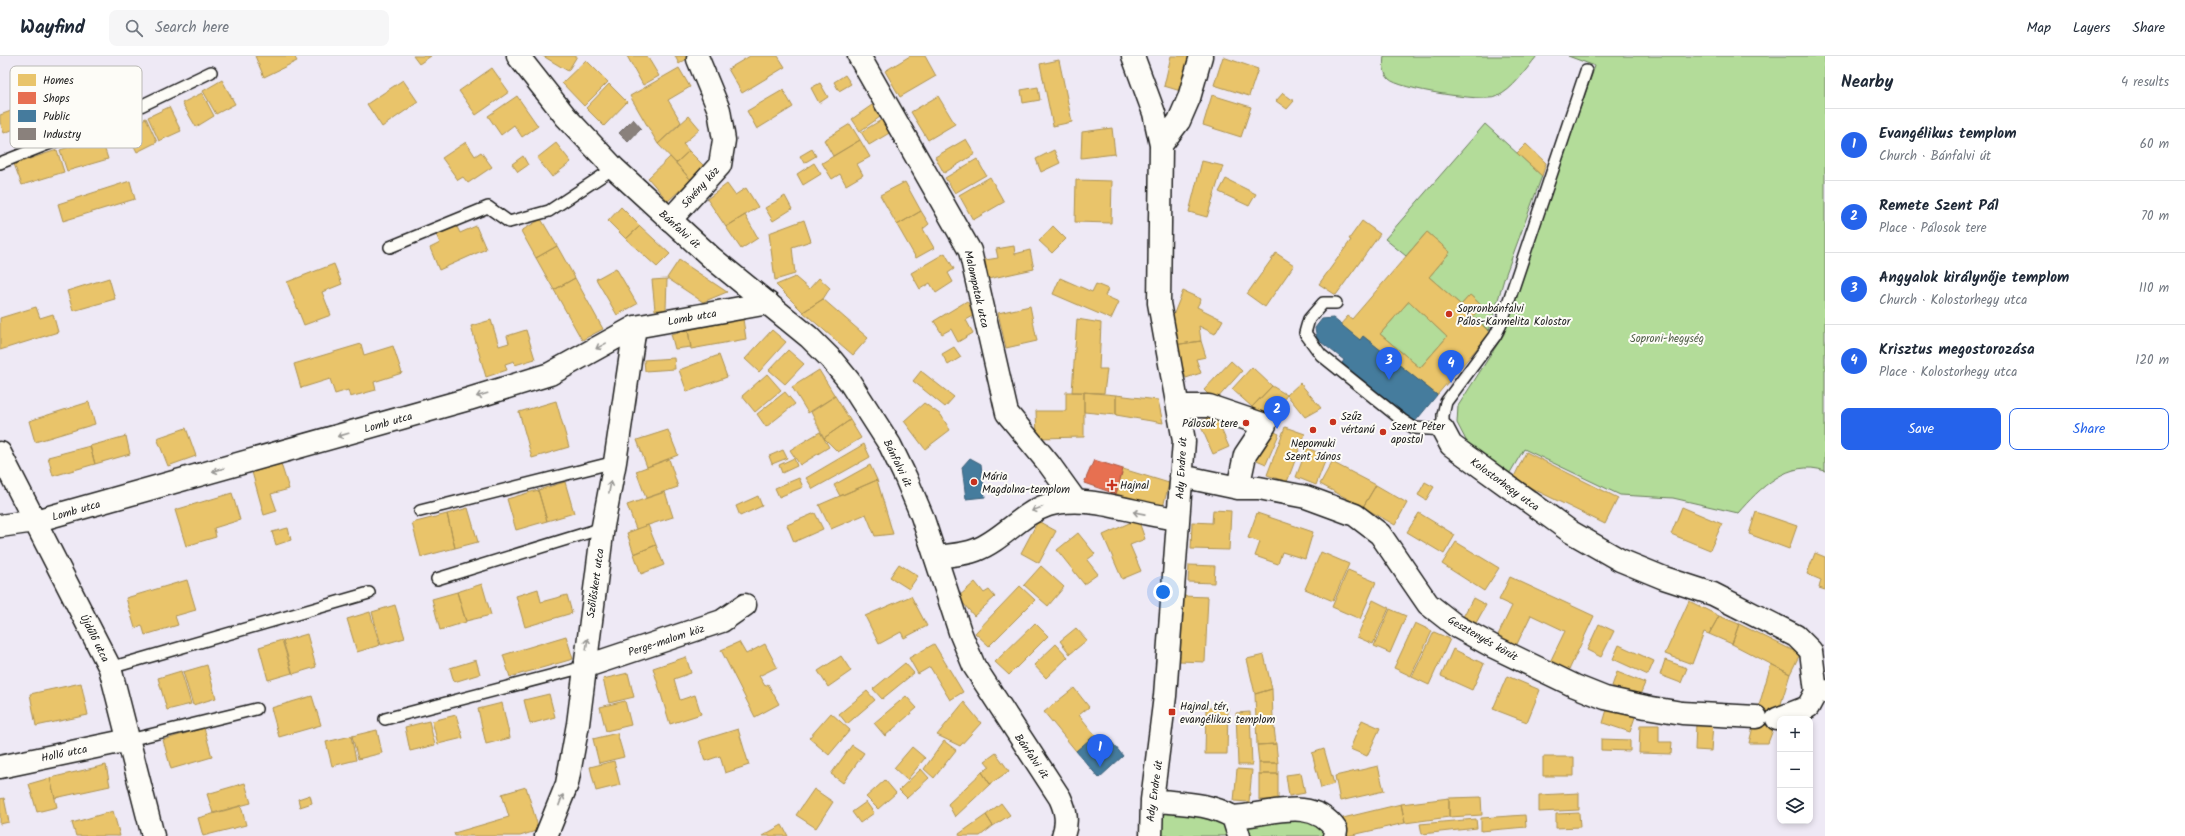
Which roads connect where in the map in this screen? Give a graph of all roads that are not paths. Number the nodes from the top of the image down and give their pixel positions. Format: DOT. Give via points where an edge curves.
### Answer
graph roads {
  1 [pos="518,56"];
  2 [pos="859,56"];
  3 [pos="1133,56"];
  4 [pos="1201,56"];
  5 [pos="698,59"];
  6 [pos="1586,71"];
  7 [pos="211,72"];
  8 [pos="142,105"];
  9 [pos="1161,145"];
  10 [pos="38,148"];
  11 [pos="0,163"];
  12 [pos="614,168"];
  13 [pos="670,220"];
  14 [pos="390,247"];
  15 [pos="768,303"];
  16 [pos="1336,303"];
  17 [pos="635,327"];
  18 [pos="1178,406"];
  19 [pos="1443,430"];
  20 [pos="0,453"];
  21 [pos="615,462"];
  22 [pos="1181,476"];
  23 [pos="1238,488"];
  24 [pos="1075,500"];
  25 [pos="420,511"];
  26 [pos="1178,519"];
  27 [pos="35,522"];
  28 [pos="0,526"];
  29 [pos="603,526"];
  30 [pos="936,557"];
  31 [pos="437,579"];
  32 [pos="369,593"];
  33 [pos="745,605"];
  34 [pos="584,667"];
  35 [pos="110,668"];
  36 [pos="1821,692"];
  37 [pos="256,709"];
  38 [pos="1785,716"];
  39 [pos="1756,717"];
  40 [pos="385,719"];
  41 [pos="129,740"];
  42 [pos="0,767"];
  43 [pos="1152,800"];
  44 [pos="1236,827"];
  45 [pos="1148,833"];
  46 [pos="153,836"];
  47 [pos="546,836"];
  48 [pos="1065,836"];
  49 [pos="1335,836"];
  1 -- 12 [label="street, Bánfalvi út" via="566,117"];
  2 -- 24 [label="street, Malompatak utca" via="970,251 1007,413"];
  3 -- 9 [label="street, Ady Endre út" via="1154,113"];
  4 -- 9 [label="street" via="1189,98 1178,121"];
  5 -- 13 [label="street, Sövény köz" via="719,110 724,140 720,165"];
  6 -- 19 [label="lane" via="1501,324 1495,336 1446,402"];
  7 -- 8 [label="lane"];
  9 -- 18 [label="street, Ady Endre út" via="1159,303"];
  10 -- 11 [label="lane"];
  12 -- 13 [label="street, Bánfalvi út"];
  12 -- 14 [label="lane" via="549,211 509,222 488,207"];
  13 -- 15 [label="street, Bánfalvi út"];
  15 -- 17 [label="street, Lomb utca"];
  15 -- 30 [label="street, Bánfalvi út" via="831,359 862,399 890,445 906,478"];
  16 -- 19 [label="lane" via="1323,303 1309,319 1305,333 1321,355 1414,428"];
  17 -- 21 [label="street, Szőlőskert utca"];
  17 -- 27 [label="street, Lomb utca, one-way" via="550,374"];
  18 -- 22 [label="street, Ady Endre út" via="1184,441"];
  18 -- 23 [label="street" via="1209,406 1265,425 1245,455"];
  19 -- 36 [label="street, Kolostorhegy utca" via="1451,445 1571,532 1620,560 1713,594 1796,636 1811,651"];
  20 -- 27 [label="street, Újdűlő utca"];
  21 -- 25 [label="lane"];
  29 -- 21 [label="street, Szőlőskert utca, one-way"];
  22 -- 23 [label="street, Gesztenyés körút"];
  22 -- 26 [label="street, Ady Endre út"];
  23 -- 39 [label="street, Gesztenyés körút" via="1259,488 1306,497 1355,515 1380,534 1428,604 1456,626 1575,686 1605,698 1646,707 1682,713"];
  26 -- 24 [label="street, one-way"];
  24 -- 30 [label="street, one-way" via="1049,505 1031,512 976,550"];
  26 -- 43 [label="street, Ady Endre út" via="1165,696"];
  27 -- 28 [label="street, Lomb utca"];
  27 -- 35 [label="street, Újdűlő utca"];
  29 -- 31 [label="lane" via="593,532"];
  34 -- 29 [label="street, Szőlőskert utca, one-way"];
  30 -- 48 [label="street, Bánfalvi út" via="960,632 974,666 1063,804"];
  32 -- 35 [label="lane"];
  33 -- 34 [label="street, Perge-malom köz" via="722,621"];
  34 -- 40 [label="lane"];
  47 -- 34 [label="street, Szőlőskert utca, one-way" via="566,784 578,724"];
  35 -- 41 [label="street, Újdűlő utca"];
  36 -- 38 [label="street" via="1808,708"];
  37 -- 41 [label="lane"];
  41 -- 42 [label="street, Holló utca"];
  41 -- 46 [label="street, Újdűlő utca"];
  43 -- 44 [label="street" via="1208,806"];
  43 -- 45 [label="street, Ady Endre út"];
  44 -- 49 [label="street" via="1255,816 1299,808 1325,817 1336,830"];
}
